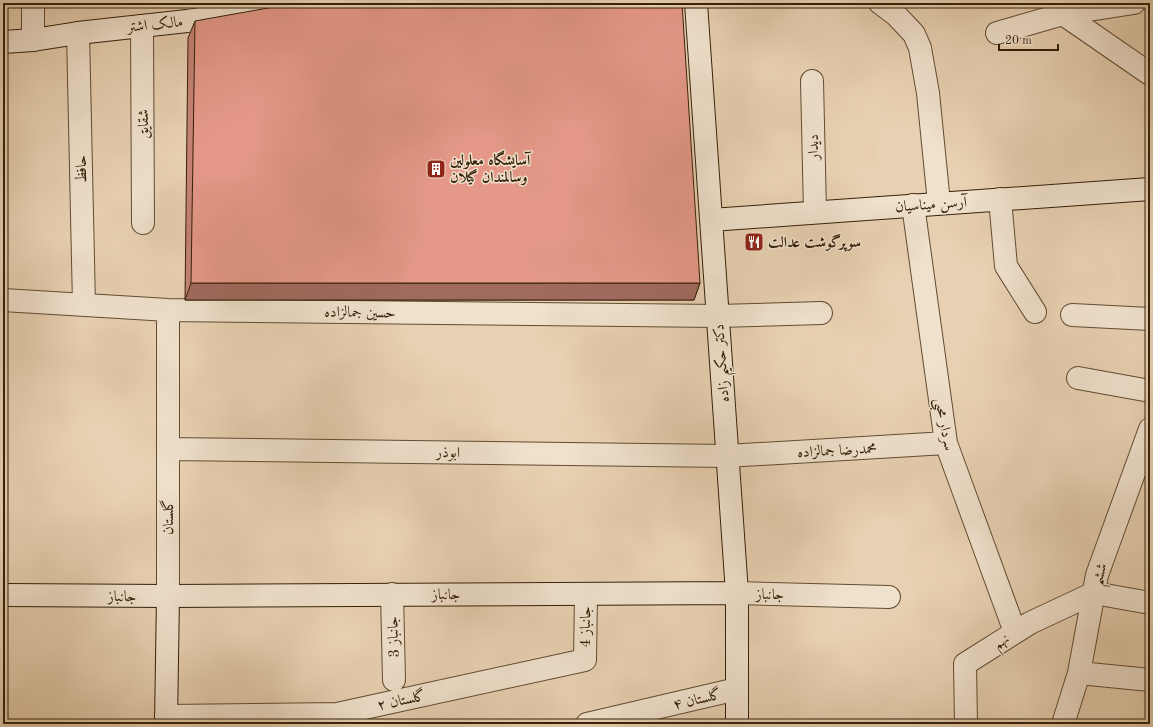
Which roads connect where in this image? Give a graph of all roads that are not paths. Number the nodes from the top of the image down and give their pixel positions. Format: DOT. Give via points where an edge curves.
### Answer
graph roads {
  1 [pos="33,3"];
  2 [pos="307,3"];
  3 [pos="696,3"];
  4 [pos="880,3"];
  5 [pos="1134,3"];
  6 [pos="267,6"];
  7 [pos="1062,8"];
  8 [pos="142,26"];
  9 [pos="78,33"];
  10 [pos="997,33"];
  11 [pos="32,40"];
  12 [pos="3,42"];
  13 [pos="1150,74"];
  14 [pos="812,81"];
  15 [pos="1150,188"];
  16 [pos="1000,199"];
  17 [pos="939,203"];
  18 [pos="913,205"];
  19 [pos="815,212"];
  20 [pos="711,220"];
  21 [pos="143,223"];
  22 [pos="3,300"];
  23 [pos="84,305"];
  24 [pos="168,310"];
  25 [pos="1035,312"];
  26 [pos="821,313"];
  27 [pos="1072,315"];
  28 [pos="718,316"];
  29 [pos="1150,319"];
  30 [pos="1078,378"];
  31 [pos="1150,391"];
  32 [pos="1150,429"];
  33 [pos="946,443"];
  34 [pos="168,449"];
  35 [pos="727,456"];
  36 [pos="737,593"];
  37 [pos="1094,593"];
  38 [pos="392,594"];
  39 [pos="586,594"];
  40 [pos="3,595"];
  41 [pos="168,596"];
  42 [pos="889,597"];
  43 [pos="1150,603"];
  44 [pos="1015,632"];
  45 [pos="585,660"];
  46 [pos="1079,673"];
  47 [pos="394,680"];
  48 [pos="1150,680"];
  49 [pos="737,690"];
  50 [pos="166,720"];
  51 [pos="587,724"];
  52 [pos="737,724"];
  53 [pos="966,724"];
  54 [pos="1063,724"];
  1 -- 11 [label="street"];
  2 -- 6 [label="street, مالک اشتر"];
  3 -- 20 [label="street, دکتر حکیم زاده"];
  4 -- 17 [label="street" via="896,14 914,34 920,48 928,94"];
  5 -- 7 [label="street"];
  6 -- 8 [label="street, مالک اشتر" via="187,21"];
  7 -- 10 [label="street"];
  7 -- 13 [label="street"];
  8 -- 9 [label="street, مالک اشتر"];
  8 -- 21 [label="street, شقایق"];
  9 -- 11 [label="street, مالک اشتر"];
  9 -- 23 [label="street, حافظ"];
  11 -- 12 [label="street, مالک اشتر"];
  14 -- 19 [label="street, دیدار"];
  15 -- 16 [label="street, آرسن میناسیان"];
  16 -- 17 [label="street, آرسن میناسیان"];
  16 -- 25 [label="street" via="1006,266"];
  17 -- 18 [label="street, آرسن میناسیان"];
  18 -- 19 [label="street, آرسن میناسیان"];
  18 -- 33 [label="street, سردار محبی"];
  19 -- 20 [label="street, آرسن میناسیان"];
  20 -- 28 [label="street, دکتر حکیم زاده"];
  22 -- 23 [label="street, حسین جمالزاده"];
  23 -- 24 [label="street, حسین جمالزاده"];
  24 -- 28 [label="street, حسین جمالزاده"];
  24 -- 34 [label="street, گلستان"];
  26 -- 28 [label="street, حسین جمالزاده"];
  27 -- 29 [label="street"];
  28 -- 35 [label="street, دکتر حکیم زاده"];
  30 -- 31 [label="street"];
  32 -- 37 [label="street, ششم" via="1097,575"];
  33 -- 35 [label="street, محمدرضا جمالزاده"];
  33 -- 44 [label="street, سردار محبی"];
  34 -- 35 [label="street, ابوذر"];
  34 -- 41 [label="street, گلستان"];
  35 -- 36 [label="street, دکتر حکیم زاده"];
  36 -- 39 [label="street, جانباز"];
  36 -- 42 [label="street, جانباز"];
  36 -- 49 [label="street, دکتر حکیم زاده"];
  37 -- 43 [label="street"];
  37 -- 44 [label="street, نهم"];
  37 -- 46 [label="street, ششم"];
  38 -- 39 [label="street, جانباز"];
  38 -- 41 [label="street, جانباز"];
  38 -- 47 [label="street, جانباز 3"];
  39 -- 45 [label="street, جانباز 4"];
  40 -- 41 [label="street, جانباز"];
  41 -- 50 [label="street, گلستان"];
  44 -- 53 [label="street, نهم" via="965,664"];
  45 -- 50 [label="street, گلستان ۲" via="337,714"];
  46 -- 48 [label="street"];
  46 -- 54 [label="street, ششم"];
  49 -- 51 [label="street, گلستان ۴"];
  49 -- 52 [label="street, دکتر حکیم زاده"];
}
